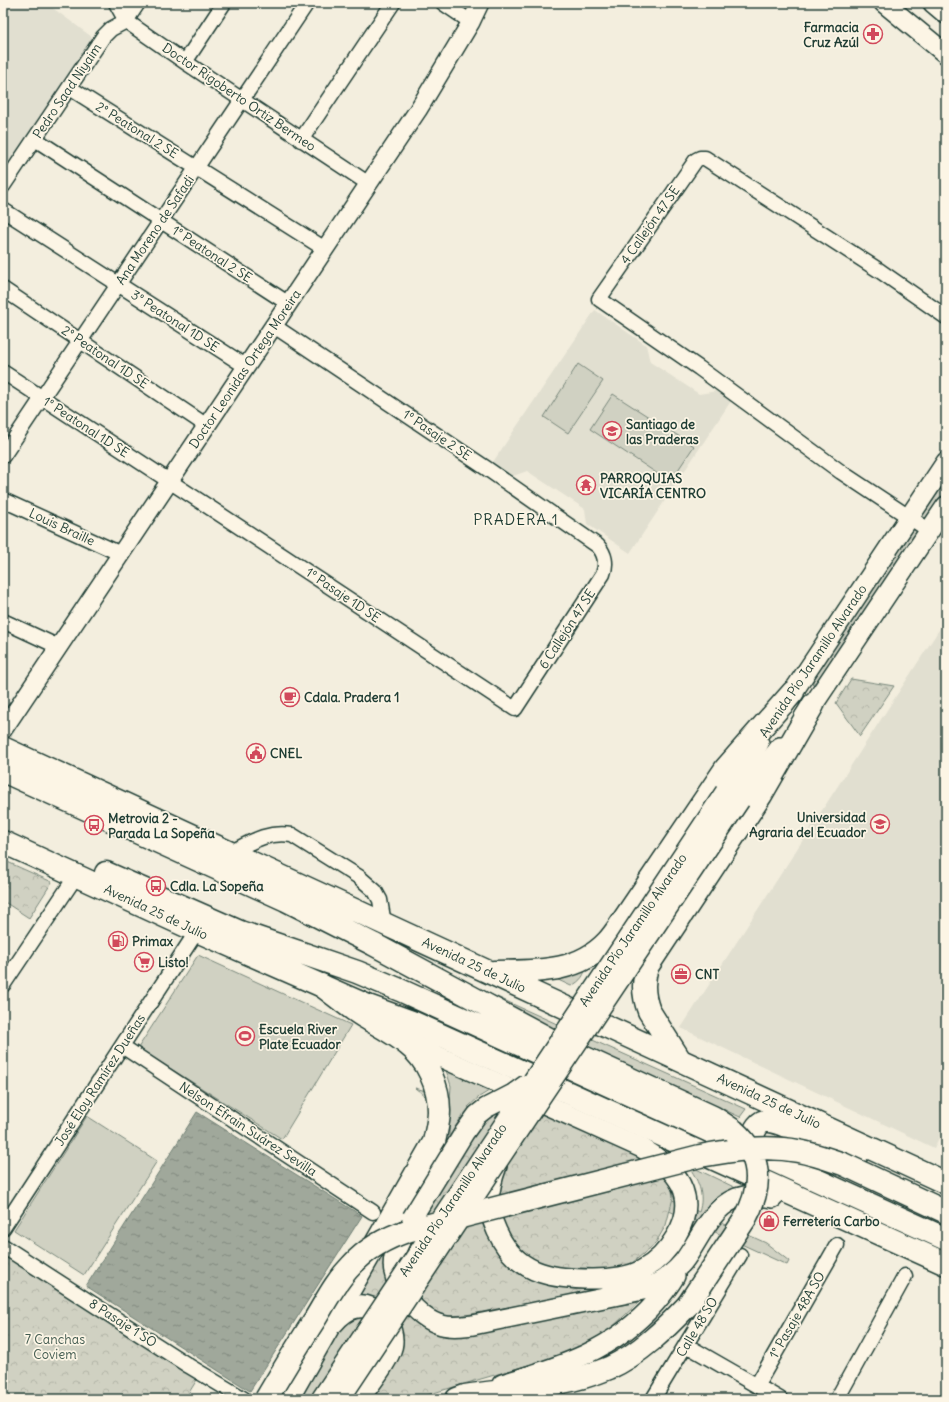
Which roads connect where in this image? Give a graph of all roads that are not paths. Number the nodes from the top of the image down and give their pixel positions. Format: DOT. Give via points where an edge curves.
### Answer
graph roads {
  1 [pos="116,3"];
  2 [pos="138,3"];
  3 [pos="224,3"];
  4 [pos="307,3"];
  5 [pos="393,3"];
  6 [pos="443,3"];
  7 [pos="480,3"];
  8 [pos="884,3"];
  9 [pos="933,3"];
  10 [pos="946,14"];
  11 [pos="126,20"];
  12 [pos="471,22"];
  13 [pos="946,54"];
  14 [pos="185,62"];
  15 [pos="70,88"];
  16 [pos="242,100"];
  17 [pos="35,139"];
  18 [pos="301,140"];
  19 [pos="196,168"];
  20 [pos="369,184"];
  21 [pos="3,186"];
  22 [pos="3,210"];
  23 [pos="161,221"];
  24 [pos="325,249"];
  25 [pos="118,284"];
  26 [pos="3,289"];
  27 [pos="289,304"];
  28 [pos="946,317"];
  29 [pos="274,326"];
  30 [pos="80,341"];
  31 [pos="247,367"];
  32 [pos="3,372"];
  33 [pos="42,398"];
  34 [pos="207,426"];
  35 [pos="3,456"];
  36 [pos="946,462"];
  37 [pos="170,482"];
  38 [pos="3,500"];
  39 [pos="946,506"];
  40 [pos="909,517"];
  41 [pos="930,531"];
  42 [pos="598,546"];
  43 [pos="121,554"];
  44 [pos="3,621"];
  45 [pos="59,647"];
  46 [pos="792,692"];
  47 [pos="813,705"];
  48 [pos="515,709"];
  49 [pos="3,730"];
  50 [pos="3,748"];
  51 [pos="3,771"];
  52 [pos="732,796"];
  53 [pos="3,827"];
  54 [pos="3,842"];
  55 [pos="230,853"];
  56 [pos="76,876"];
  57 [pos="286,900"];
  58 [pos="384,924"];
  59 [pos="197,932"];
  60 [pos="240,932"];
  61 [pos="490,972"];
  62 [pos="3,985"];
  63 [pos="321,985"];
  64 [pos="390,1032"];
  65 [pos="122,1046"];
  66 [pos="680,1060"];
  67 [pos="537,1074"];
  68 [pos="500,1158"];
  69 [pos="899,1160"];
  70 [pos="795,1170"];
  71 [pos="946,1183"];
  72 [pos="773,1198"];
  73 [pos="817,1205"];
  74 [pos="374,1212"];
  75 [pos="946,1212"];
  76 [pos="3,1228"];
  77 [pos="946,1239"];
  78 [pos="837,1245"];
  79 [pos="3,1246"];
  80 [pos="740,1256"];
  81 [pos="683,1262"];
  82 [pos="946,1264"];
  83 [pos="905,1276"];
  84 [pos="328,1326"];
  85 [pos="686,1345"];
  86 [pos="757,1385"];
  87 [pos="461,1397"];
  88 [pos="244,1399"];
  89 [pos="266,1399"];
  90 [pos="287,1399"];
  91 [pos="321,1399"];
  92 [pos="340,1399"];
  93 [pos="358,1399"];
  94 [pos="653,1399"];
  95 [pos="779,1399"];
  96 [pos="837,1399"];
  1 -- 11 [label="street, Doctor Rigoberto Ortiz Bermeo"];
  2 -- 11 [label="street, Pedro Saad Niyaim"];
  3 -- 14 [label="street"];
  4 -- 16 [label="street, Ana Moreno de Safadi"];
  5 -- 18 [label="street"];
  6 -- 12 [label="street"];
  7 -- 12 [label="street, Doctor Leonidas Ortega Moreira"];
  8 -- 13 [label="main road"];
  9 -- 10 [label="main road"];
  11 -- 14 [label="street, Doctor Rigoberto Ortiz Bermeo"];
  11 -- 15 [label="street, Pedro Saad Niyaim" via="111,29 104,37"];
  12 -- 20 [label="street, Doctor Leonidas Ortega Moreira" via="418,110"];
  14 -- 16 [label="street, Doctor Rigoberto Ortiz Bermeo"];
  15 -- 17 [label="street, Pedro Saad Niyaim"];
  15 -- 19 [label="street, 2° Peatonal 2 SE"];
  16 -- 18 [label="street, Doctor Rigoberto Ortiz Bermeo"];
  16 -- 19 [label="street, Ana Moreno de Safadi"];
  17 -- 21 [label="street, Pedro Saad Niyaim"];
  17 -- 23 [label="street, 1° Peatonal 2 SE"];
  18 -- 20 [label="street, Doctor Rigoberto Ortiz Bermeo"];
  19 -- 23 [label="street, Ana Moreno de Safadi"];
  19 -- 24 [label="street, 2° Peatonal 2 SE"];
  20 -- 24 [label="street, Doctor Leonidas Ortega Moreira"];
  22 -- 25 [label="street, 3° Peatonal 1D SE"];
  23 -- 25 [label="street, Ana Moreno de Safadi"];
  23 -- 27 [label="street, 1° Peatonal 2 SE"];
  24 -- 27 [label="street, Doctor Leonidas Ortega Moreira"];
  25 -- 30 [label="street, Ana Moreno de Safadi"];
  25 -- 31 [label="street, 3° Peatonal 1D SE"];
  26 -- 30 [label="street, 2° Peatonal 1D SE"];
  27 -- 29 [label="street, Doctor Leonidas Ortega Moreira"];
  28 -- 40 [label="street, 4 Callejón 47 SE" via="880,271 705,158 696,160 599,299"];
  29 -- 31 [label="street, Doctor Leonidas Ortega Moreira"];
  29 -- 42 [label="street, 1º Pasaje 2 SE"];
  30 -- 33 [label="street, Ana Moreno de Safadi"];
  30 -- 34 [label="street, 2° Peatonal 1D SE"];
  31 -- 34 [label="street, Doctor Leonidas Ortega Moreira"];
  32 -- 33 [label="street, 1° Peatonal 1D SE"];
  33 -- 35 [label="street, Ana Moreno de Safadi"];
  33 -- 37 [label="street, 1° Peatonal 1D SE"];
  34 -- 37 [label="street, Doctor Leonidas Ortega Moreira"];
  36 -- 40 [label="main road, Avenida Pío Jaramillo Alvarado"];
  37 -- 43 [label="street, Doctor Leonidas Ortega Moreira"];
  37 -- 48 [label="street, 1º Pasaje 1D SE"];
  38 -- 43 [label="street, Louis Braille"];
  39 -- 41 [label="main road, Avenida Pío Jaramillo Alvarado"];
  40 -- 41 [label="street"];
  40 -- 46 [label="main road, Avenida Pío Jaramillo Alvarado"];
  41 -- 47 [label="main road, Avenida Pío Jaramillo Alvarado"];
  42 -- 48 [label="street, 6 Callejón 47 SE" via="606,563 603,574"];
  43 -- 45 [label="street, Doctor Leonidas Ortega Moreira"];
  44 -- 45 [label="street"];
  45 -- 49 [label="street, Doctor Leonidas Ortega Moreira"];
  46 -- 52 [label="main road, Avenida Pío Jaramillo Alvarado"];
  46 -- 61 [label="main road" via="726,768 607,942 585,959 566,967"];
  47 -- 52 [label="main road, Avenida Pío Jaramillo Alvarado"];
  47 -- 66 [label="main road" via="761,795 647,967 643,984 646,1003"];
  50 -- 55 [label="main road, Avenida 25 de Julio"];
  51 -- 57 [label="main road, Avenida 25 de Julio"];
  52 -- 67 [label="main road, Avenida Pío Jaramillo Alvarado, bridge"];
  52 -- 68 [label="main road, Avenida Pío Jaramillo Alvarado, bridge"];
  53 -- 60 [label="main road, Avenida 25 de Julio"];
  54 -- 56 [label="main road, Avenida 25 de Julio"];
  55 -- 58 [label="main road, Avenida 25 de Julio"];
  55 -- 58 [label="street" via="264,836 281,833 292,835 359,877 375,891 380,900"];
  56 -- 59 [label="main road, Avenida 25 de Julio"];
  56 -- 62 [label="street"];
  57 -- 58 [label="main road"];
  57 -- 87 [label="main road, Avenida 25 de Julio, bridge" via="582,1057 713,1117 741,1137 755,1162 756,1195 745,1219 688,1305 646,1344 610,1367 587,1376 564,1382"];
  58 -- 61 [label="main road, Avenida 25 de Julio"];
  59 -- 63 [label="main road, Avenida 25 de Julio"];
  59 -- 65 [label="street, José Eloy Ramírez Dueñas"];
  60 -- 63 [label="main road"];
  60 -- 70 [label="main road, Avenida 25 de Julio" via="357,972 400,990"];
  61 -- 66 [label="main road, Avenida 25 de Julio"];
  63 -- 64 [label="main road"];
  63 -- 73 [label="main road, Avenida 25 de Julio" via="412,1022"];
  64 -- 68 [label="main road, bridge" via="656,1156 677,1176 683,1188 687,1209 680,1231 664,1253 630,1275 602,1279 570,1279 541,1274 528,1267 507,1249 494,1224 489,1193"];
  64 -- 84 [label="main road" via="408,1044 425,1062 431,1074 438,1101 437,1129 434,1142 425,1159"];
  65 -- 74 [label="street, Nelson Efraìn Suárez Sevilla"];
  65 -- 76 [label="street, José Eloy Ramírez Dueñas"];
  66 -- 69 [label="main road, Avenida 25 de Julio"];
  67 -- 81 [label="main road, bridge" via="524,1087 477,1115 464,1133 398,1244 393,1258 395,1278 403,1293 427,1319 442,1325 458,1327 643,1290 655,1285"];
  67 -- 91 [label="main road, Avenida Pío Jaramillo Alvarado, bridge"];
  68 -- 92 [label="main road, Avenida Pío Jaramillo Alvarado, bridge"];
  69 -- 70 [label="main road" via="839,1149 774,1122 764,1121 753,1132 754,1143"];
  69 -- 71 [label="main road, Avenida 25 de Julio"];
  70 -- 77 [label="main road, Avenida 25 de Julio"];
  70 -- 82 [label="main road"];
  72 -- 73 [label="main road"];
  72 -- 81 [label="main road" via="746,1196 727,1203 713,1216"];
  73 -- 82 [label="main road, Avenida 25 de Julio"];
  75 -- 89 [label="main road, bridge" via="826,1158 798,1151 754,1149 700,1156 410,1230 379,1243 351,1266 332,1291"];
  78 -- 86 [label="street, 1° Pasaje 48A SO"];
  79 -- 88 [label="street, 8 Pasaje 1 SO"];
  80 -- 85 [label="street, Calle 48 SO"];
  81 -- 87 [label="main road" via="672,1281 649,1310 616,1338 580,1357 524,1378"];
  83 -- 96 [label="street"];
  84 -- 90 [label="main road"];
  84 -- 93 [label="main road" via="340,1314 357,1306 382,1315 390,1329 392,1337 387,1357"];
  85 -- 86 [label="street"];
  85 -- 94 [label="street, Calle 48 SO"];
  86 -- 95 [label="street"];
}
